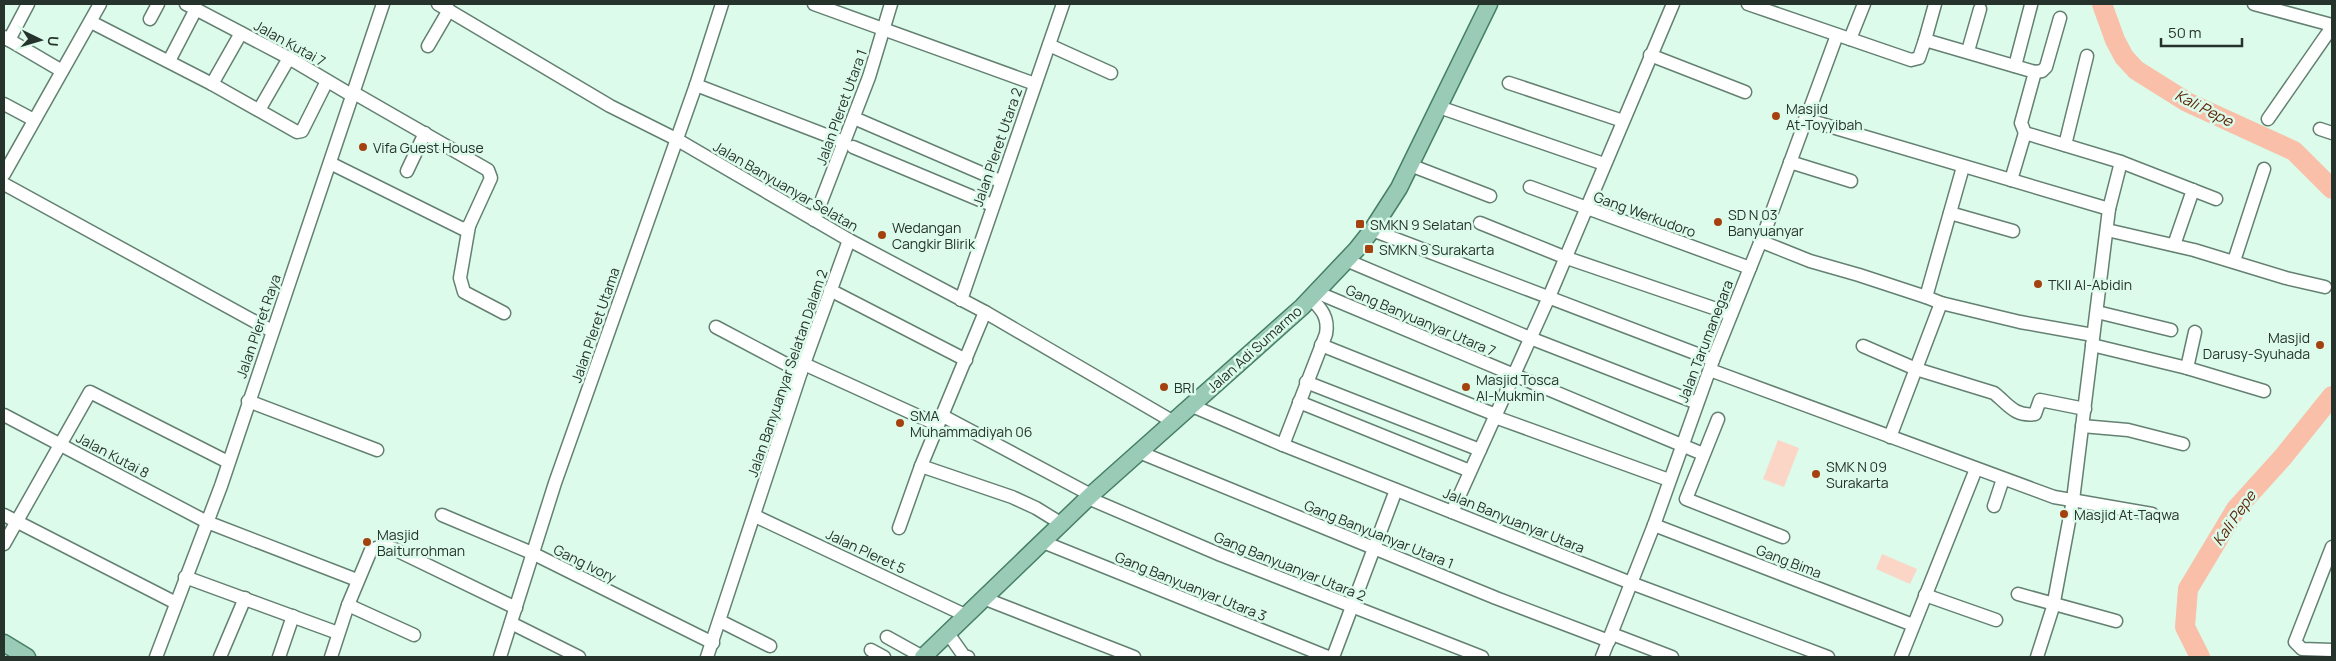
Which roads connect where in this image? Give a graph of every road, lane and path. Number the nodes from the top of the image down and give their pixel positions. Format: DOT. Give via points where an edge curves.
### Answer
graph roads {
  1 [pos="28,4"];
  2 [pos="158,4"];
  3 [pos="384,4"];
  4 [pos="722,4"];
  5 [pos="814,4"];
  6 [pos="890,4"];
  7 [pos="1063,4"];
  8 [pos="1490,4"];
  9 [pos="1673,4"];
  10 [pos="1748,4"];
  11 [pos="1864,4"];
  12 [pos="1935,4"];
  13 [pos="2254,4"];
  14 [pos="97,5"];
  15 [pos="2031,5"];
  16 [pos="191,6"];
  17 [pos="444,7"];
  18 [pos="2283,8"];
  19 [pos="1980,9"];
  20 [pos="2060,18"];
  21 [pos="150,19"];
  22 [pos="91,22"];
  23 [pos="2332,26"];
  24 [pos="883,28"];
  25 [pos="241,33"];
  26 [pos="1837,35"];
  27 [pos="6,38"];
  28 [pos="1850,39"];
  29 [pos="1925,40"];
  30 [pos="428,46"];
  31 [pos="1049,46"];
  32 [pos="1968,51"];
  33 [pos="1650,55"];
  34 [pos="2087,56"];
  35 [pos="289,58"];
  36 [pos="169,61"];
  37 [pos="2015,66"];
  38 [pos="62,71"];
  39 [pos="2035,72"];
  40 [pos="1111,73"];
  41 [pos="327,81"];
  42 [pos="1510,83"];
  43 [pos="212,84"];
  44 [pos="1035,84"];
  45 [pos="696,85"];
  46 [pos="1745,92"];
  47 [pos="353,94"];
  48 [pos="4,104"];
  49 [pos="1439,107"];
  50 [pos="260,110"];
  51 [pos="854,118"];
  52 [pos="1805,119"];
  53 [pos="2268,119"];
  54 [pos="34,120"];
  55 [pos="1623,121"];
  56 [pos="2320,129"];
  57 [pos="2026,133"];
  58 [pos="2332,133"];
  59 [pos="425,134"];
  60 [pos="676,139"];
  61 [pos="849,145"];
  62 [pos="2065,145"];
  63 [pos="1790,162"];
  64 [pos="2121,162"];
  65 [pos="330,163"];
  66 [pos="1604,164"];
  67 [pos="1410,165"];
  68 [pos="1963,167"];
  69 [pos="2264,169"];
  70 [pos="407,171"];
  71 [pos="4,174"];
  72 [pos="2011,180"];
  73 [pos="1851,181"];
  74 [pos="1000,182"];
  75 [pos="4,184"];
  76 [pos="1530,187"];
  77 [pos="2193,190"];
  78 [pos="1490,196"];
  79 [pos="2216,199"];
  80 [pos="992,205"];
  81 [pos="1585,208"];
  82 [pos="2109,209"];
  83 [pos="1950,213"];
  84 [pos="814,220"];
  85 [pos="1480,223"];
  86 [pos="469,226"];
  87 [pos="1372,230"];
  88 [pos="2107,230"];
  89 [pos="2013,231"];
  90 [pos="848,240"];
  91 [pos="1760,241"];
  92 [pos="2174,245"];
  93 [pos="1564,257"];
  94 [pos="1346,260"];
  95 [pos="2234,261"];
  96 [pos="1750,268"];
  97 [pos="2325,287"];
  98 [pos="830,290"];
  99 [pos="1313,295"];
  100 [pos="1549,297"];
  101 [pos="1926,297"];
  102 [pos="961,300"];
  103 [pos="1941,303"];
  104 [pos="985,312"];
  105 [pos="2097,312"];
  106 [pos="504,313"];
  107 [pos="1731,314"];
  108 [pos="716,327"];
  109 [pos="2171,330"];
  110 [pos="272,331"];
  111 [pos="2196,332"];
  112 [pos="1530,338"];
  113 [pos="2093,340"];
  114 [pos="1321,345"];
  115 [pos="1863,346"];
  116 [pos="966,360"];
  117 [pos="1711,365"];
  118 [pos="803,368"];
  119 [pos="2187,368"];
  120 [pos="1916,369"];
  121 [pos="1514,375"];
  122 [pos="1306,382"];
  123 [pos="2264,391"];
  124 [pos="248,401"];
  125 [pos="1299,402"];
  126 [pos="1697,403"];
  127 [pos="1190,405"];
  128 [pos="2084,409"];
  129 [pos="4,414"];
  130 [pos="1495,416"];
  131 [pos="1718,418"];
  132 [pos="941,421"];
  133 [pos="1172,421"];
  134 [pos="2082,426"];
  135 [pos="1890,437"];
  136 [pos="61,444"];
  137 [pos="2183,444"];
  138 [pos="1283,445"];
  139 [pos="1682,445"];
  140 [pos="377,450"];
  141 [pos="1480,450"];
  142 [pos="1139,452"];
  143 [pos="1703,454"];
  144 [pos="228,462"];
  145 [pos="921,466"];
  146 [pos="1976,469"];
  147 [pos="1470,471"];
  148 [pos="2003,479"];
  149 [pos="1669,480"];
  150 [pos="1396,490"];
  151 [pos="1090,497"];
  152 [pos="2073,500"];
  153 [pos="1994,506"];
  154 [pos="1452,512"];
  155 [pos="2152,514"];
  156 [pos="4,515"];
  157 [pos="442,515"];
  158 [pos="755,516"];
  159 [pos="16,522"];
  160 [pos="207,522"];
  161 [pos="1062,524"];
  162 [pos="1654,525"];
  163 [pos="900,528"];
  164 [pos="1783,537"];
  165 [pos="1043,542"];
  166 [pos="4,544"];
  167 [pos="2332,547"];
  168 [pos="1375,549"];
  169 [pos="532,553"];
  170 [pos="185,577"];
  171 [pos="357,580"];
  172 [pos="1631,583"];
  173 [pos="2018,594"];
  174 [pos="1925,595"];
  175 [pos="245,598"];
  176 [pos="983,598"];
  177 [pos="176,603"];
  178 [pos="2054,604"];
  179 [pos="348,605"];
  180 [pos="1352,606"];
  181 [pos="516,608"];
  182 [pos="965,615"];
  183 [pos="293,616"];
  184 [pos="720,620"];
  185 [pos="1996,620"];
  186 [pos="2116,621"];
  187 [pos="511,622"];
  188 [pos="1913,625"];
  189 [pos="338,633"];
  190 [pos="414,635"];
  191 [pos="887,638"];
  192 [pos="941,638"];
  193 [pos="1610,638"];
  194 [pos="4,643"];
  195 [pos="712,643"];
  196 [pos="770,646"];
  197 [pos="871,650"];
  198 [pos="2332,650"];
  199 [pos="26,657"];
  200 [pos="156,657"];
  201 [pos="220,657"];
  202 [pos="279,657"];
  203 [pos="331,657"];
  204 [pos="500,657"];
  205 [pos="579,657"];
  206 [pos="707,657"];
  207 [pos="884,657"];
  208 [pos="923,657"];
  209 [pos="966,657"];
  210 [pos="1134,657"];
  211 [pos="1328,657"];
  212 [pos="1333,657"];
  213 [pos="1482,657"];
  214 [pos="1602,657"];
  215 [pos="1672,657"];
  216 [pos="1828,657"];
  217 [pos="1901,657"];
  218 [pos="2037,657"];
  1 -- 27 [label="street"];
  2 -- 21 [label="street"];
  3 -- 47 [label="street, Jalan Pleret Raya"];
  4 -- 45 [label="street, Jalan Pleret Utama"];
  5 -- 24 [label="street"];
  6 -- 24 [label="street, Jalan Pleret Utara 1"];
  7 -- 31 [label="street, Jalan Pleret Utara 2"];
  8 -- 49 [label="main road, Jalan Adi Sumarmo"];
  9 -- 33 [label="street"];
  10 -- 26 [label="street"];
  11 -- 28 [label="street"];
  12 -- 29 [label="street"];
  13 -- 18 [label="street"];
  14 -- 22 [label="street"];
  15 -- 37 [label="street"];
  16 -- 25 [label="street, Jalan Kutai 7"];
  16 -- 36 [label="street"];
  17 -- 30 [label="street"];
  17 -- 60 [label="street, Jalan Banyuanyar Selatan" via="610,106"];
  18 -- 23 [label="street"];
  19 -- 32 [label="street"];
  20 -- 39 [label="street" via="2046,67"];
  22 -- 36 [label="street"];
  22 -- 38 [label="street"];
  23 -- 53 [label="street"];
  24 -- 44 [label="street"];
  24 -- 51 [label="street, Jalan Pleret Utara 1"];
  25 -- 35 [label="street, Jalan Kutai 7"];
  25 -- 43 [label="street"];
  26 -- 28 [label="street"];
  26 -- 52 [label="street, Jalan Tarumanegara"];
  27 -- 38 [label="street"];
  28 -- 29 [label="street" via="1915,61"];
  29 -- 32 [label="street"];
  31 -- 40 [label="street"];
  31 -- 44 [label="street, Jalan Pleret Utara 2"];
  32 -- 37 [label="street"];
  33 -- 46 [label="street"];
  33 -- 55 [label="street"];
  34 -- 62 [label="street"];
  35 -- 41 [label="street, Jalan Kutai 7"];
  35 -- 50 [label="street"];
  36 -- 43 [label="street"];
  37 -- 39 [label="street"];
  38 -- 54 [label="street"];
  39 -- 57 [label="street" via="2021,123"];
  41 -- 47 [label="street, Jalan Kutai 7"];
  41 -- 50 [label="street" via="300,132"];
  42 -- 55 [label="street"];
  43 -- 50 [label="street"];
  44 -- 74 [label="street, Jalan Pleret Utara 2"];
  45 -- 60 [label="street, Jalan Pleret Utama"];
  45 -- 61 [label="street"];
  47 -- 59 [label="street, Jalan Kutai 7"];
  47 -- 65 [label="street, Jalan Pleret Raya"];
  48 -- 54 [label="street"];
  49 -- 66 [label="street"];
  49 -- 67 [label="main road, Jalan Adi Sumarmo"];
  51 -- 61 [label="street, Jalan Pleret Utara 1"];
  51 -- 74 [label="street"];
  52 -- 63 [label="street, Jalan Tarumanegara"];
  52 -- 68 [label="street"];
  54 -- 71 [label="street"];
  55 -- 66 [label="street"];
  56 -- 58 [label="street"];
  57 -- 62 [label="street"];
  57 -- 72 [label="street"];
  59 -- 70 [label="street"];
  59 -- 86 [label="street, Jalan Kutai 7" via="490,172 491,178"];
  60 -- 84 [label="street, Jalan Banyuanyar Selatan"];
  60 -- 169 [label="street, Jalan Pleret Utama"];
  61 -- 80 [label="street"];
  61 -- 84 [label="street, Jalan Pleret Utara 1"];
  62 -- 64 [label="street"];
  63 -- 73 [label="street"];
  63 -- 91 [label="street, Jalan Tarumanegara"];
  64 -- 77 [label="street"];
  64 -- 82 [label="street"];
  65 -- 86 [label="street" via="463,229"];
  65 -- 110 [label="street, Jalan Pleret Raya"];
  66 -- 81 [label="street"];
  67 -- 78 [label="street"];
  67 -- 87 [label="main road, Jalan Adi Sumarmo"];
  68 -- 72 [label="street"];
  68 -- 83 [label="street"];
  69 -- 95 [label="street"];
  72 -- 82 [label="street"];
  74 -- 80 [label="street, Jalan Pleret Utara 2"];
  75 -- 110 [label="street"];
  76 -- 81 [label="street, Gang Werkudoro"];
  77 -- 79 [label="street"];
  77 -- 92 [label="street"];
  80 -- 102 [label="street, Jalan Pleret Utara 2"];
  81 -- 93 [label="street"];
  81 -- 96 [label="street, Gang Werkudoro"];
  82 -- 88 [label="street"];
  83 -- 89 [label="street"];
  83 -- 101 [label="street"];
  84 -- 90 [label="street, Jalan Banyuanyar Selatan"];
  85 -- 93 [label="street"];
  86 -- 106 [label="street" via="460,278 464,292"];
  87 -- 94 [label="main road, Jalan Adi Sumarmo"];
  87 -- 100 [label="street"];
  88 -- 92 [label="street"];
  88 -- 105 [label="street"];
  90 -- 98 [label="street, Jalan Banyuanyar Selatan Dalam 2"];
  90 -- 102 [label="street, Jalan Banyuanyar Selatan"];
  91 -- 96 [label="street, Jalan Tarumanegara"];
  91 -- 101 [label="street" via="1810,262"];
  92 -- 95 [label="street"];
  93 -- 100 [label="street"];
  93 -- 107 [label="street"];
  94 -- 99 [label="main road, Jalan Adi Sumarmo"];
  94 -- 112 [label="street"];
  95 -- 97 [label="street"];
  96 -- 107 [label="street, Jalan Tarumanegara"];
  98 -- 116 [label="street"];
  98 -- 118 [label="street, Jalan Banyuanyar Selatan Dalam 2"];
  99 -- 114 [label="street" via="1326,320 1326,334"];
  99 -- 121 [label="street, Gang Banyuanyar Utara 7"];
  99 -- 127 [label="main road, Jalan Adi Sumarmo"];
  100 -- 112 [label="street"];
  100 -- 117 [label="street"];
  101 -- 103 [label="street"];
  102 -- 104 [label="street, Jalan Banyuanyar Selatan"];
  103 -- 113 [label="street"];
  103 -- 120 [label="street"];
  104 -- 116 [label="street"];
  104 -- 133 [label="street, Jalan Banyuanyar Selatan"];
  105 -- 109 [label="street"];
  105 -- 113 [label="street"];
  107 -- 117 [label="street, Jalan Tarumanegara"];
  108 -- 118 [label="street, Gang Banyuanyar Utara 2"];
  110 -- 124 [label="street, Jalan Pleret Raya"];
  111 -- 119 [label="street"];
  112 -- 121 [label="street"];
  112 -- 126 [label="street"];
  113 -- 119 [label="street"];
  113 -- 128 [label="street"];
  114 -- 122 [label="street"];
  114 -- 130 [label="street"];
  115 -- 120 [label="street"];
  116 -- 132 [label="street"];
  117 -- 126 [label="street, Jalan Tarumanegara"];
  117 -- 135 [label="street"];
  118 -- 132 [label="street, Gang Banyuanyar Utara 2"];
  118 -- 158 [label="street, Jalan Banyuanyar Selatan Dalam 2"];
  119 -- 123 [label="street"];
  120 -- 128 [label="street" via="1994,393 2002,403 2018,412 2033,415 2040,400"];
  120 -- 135 [label="street"];
  121 -- 130 [label="street"];
  121 -- 139 [label="street, Gang Banyuanyar Utara 7"];
  122 -- 125 [label="street"];
  122 -- 141 [label="street"];
  124 -- 140 [label="street"];
  124 -- 144 [label="street, Jalan Pleret Raya"];
  125 -- 138 [label="street"];
  125 -- 147 [label="street"];
  126 -- 139 [label="street, Jalan Tarumanegara"];
  127 -- 133 [label="main road, Jalan Adi Sumarmo"];
  127 -- 138 [label="street, Jalan Banyuanyar Utara"];
  128 -- 134 [label="street"];
  129 -- 136 [label="street, Jalan Kutai 8"];
  130 -- 141 [label="street"];
  130 -- 149 [label="street"];
  131 -- 143 [label="street"];
  132 -- 145 [label="street"];
  132 -- 151 [label="street, Gang Banyuanyar Utara 2"];
  133 -- 142 [label="main road, Jalan Adi Sumarmo"];
  134 -- 137 [label="street" via="2128,430"];
  134 -- 152 [label="street"];
  135 -- 146 [label="street"];
  136 -- 144 [label="street" via="90,392"];
  136 -- 159 [label="street"];
  136 -- 160 [label="street, Jalan Kutai 8"];
  138 -- 150 [label="street, Jalan Banyuanyar Utara"];
  139 -- 143 [label="street, Gang Banyuanyar Utara 7"];
  139 -- 149 [label="street, Jalan Tarumanegara"];
  141 -- 147 [label="street"];
  142 -- 151 [label="main road, Jalan Adi Sumarmo"];
  142 -- 168 [label="street, Gang Banyuanyar Utara 1"];
  143 -- 164 [label="street" via="1685,496 1687,500"];
  144 -- 160 [label="street, Jalan Pleret Raya"];
  145 -- 161 [label="street" via="1012,497"];
  145 -- 163 [label="street"];
  146 -- 148 [label="street"];
  146 -- 174 [label="street"];
  147 -- 154 [label="street"];
  148 -- 152 [label="street" via="2054,497"];
  148 -- 153 [label="street"];
  149 -- 162 [label="street, Jalan Tarumanegara"];
  150 -- 154 [label="street, Jalan Banyuanyar Utara"];
  150 -- 168 [label="street"];
  151 -- 161 [label="main road, Jalan Adi Sumarmo"];
  151 -- 180 [label="street, Gang Banyuanyar Utara 2" via="1221,555"];
  152 -- 155 [label="street"];
  152 -- 178 [label="street"];
  154 -- 172 [label="street, Jalan Banyuanyar Utara"];
  156 -- 159 [label="street"];
  157 -- 169 [label="street, Gang Ivory"];
  158 -- 182 [label="street, Jalan Pleret 5"];
  158 -- 184 [label="street, Jalan Banyuanyar Selatan Dalam 2"];
  159 -- 166 [label="street"];
  159 -- 177 [label="street"];
  160 -- 170 [label="street, Jalan Pleret Raya"];
  160 -- 171 [label="street, Jalan Kutai 8"];
  161 -- 165 [label="main road, Jalan Adi Sumarmo"];
  162 -- 172 [label="street, Jalan Tarumanegara"];
  162 -- 188 [label="street, Gang Bima"];
  165 -- 176 [label="main road, Jalan Adi Sumarmo"];
  165 -- 211 [label="street, Gang Banyuanyar Utara 3"];
  167 -- 198 [label="street" via="2295,642 2302,649"];
  168 -- 180 [label="street"];
  168 -- 193 [label="street, Gang Banyuanyar Utara 1"];
  169 -- 181 [label="street, Jalan Pleret Utama"];
  169 -- 195 [label="street, Gang Ivory"];
  170 -- 175 [label="street"];
  170 -- 177 [label="street, Jalan Pleret Raya"];
  171 -- 179 [label="street"];
  171 -- 181 [label="street" via="371,550 384,545"];
  172 -- 193 [label="street, Jalan Tarumanegara"];
  172 -- 216 [label="street, Jalan Banyuanyar Utara"];
  173 -- 178 [label="street"];
  174 -- 185 [label="street"];
  174 -- 188 [label="street"];
  175 -- 183 [label="street"];
  175 -- 201 [label="street"];
  176 -- 182 [label="main road, Jalan Adi Sumarmo"];
  176 -- 210 [label="street"];
  177 -- 200 [label="street, Jalan Pleret Raya"];
  178 -- 186 [label="street"];
  178 -- 218 [label="street"];
  179 -- 189 [label="street"];
  179 -- 190 [label="street"];
  180 -- 212 [label="street"];
  180 -- 213 [label="street, Gang Banyuanyar Utara 2"];
  181 -- 187 [label="street, Jalan Pleret Utama"];
  182 -- 192 [label="main road, Jalan Adi Sumarmo"];
  183 -- 189 [label="street"];
  183 -- 202 [label="street"];
  184 -- 195 [label="street, Jalan Banyuanyar Selatan Dalam 2"];
  184 -- 196 [label="street"];
  187 -- 204 [label="street, Jalan Pleret Utama"];
  187 -- 205 [label="street"];
  188 -- 217 [label="street"];
  189 -- 203 [label="street"];
  191 -- 208 [label="street"];
  192 -- 208 [label="main road, Jalan Adi Sumarmo"];
  192 -- 209 [label="street"];
  193 -- 214 [label="street, Jalan Tarumanegara"];
  193 -- 215 [label="street, Gang Banyuanyar Utara 1"];
  194 -- 199 [label="main road"];
  195 -- 206 [label="street, Jalan Banyuanyar Selatan Dalam 2"];
  197 -- 207 [label="street"];
}
